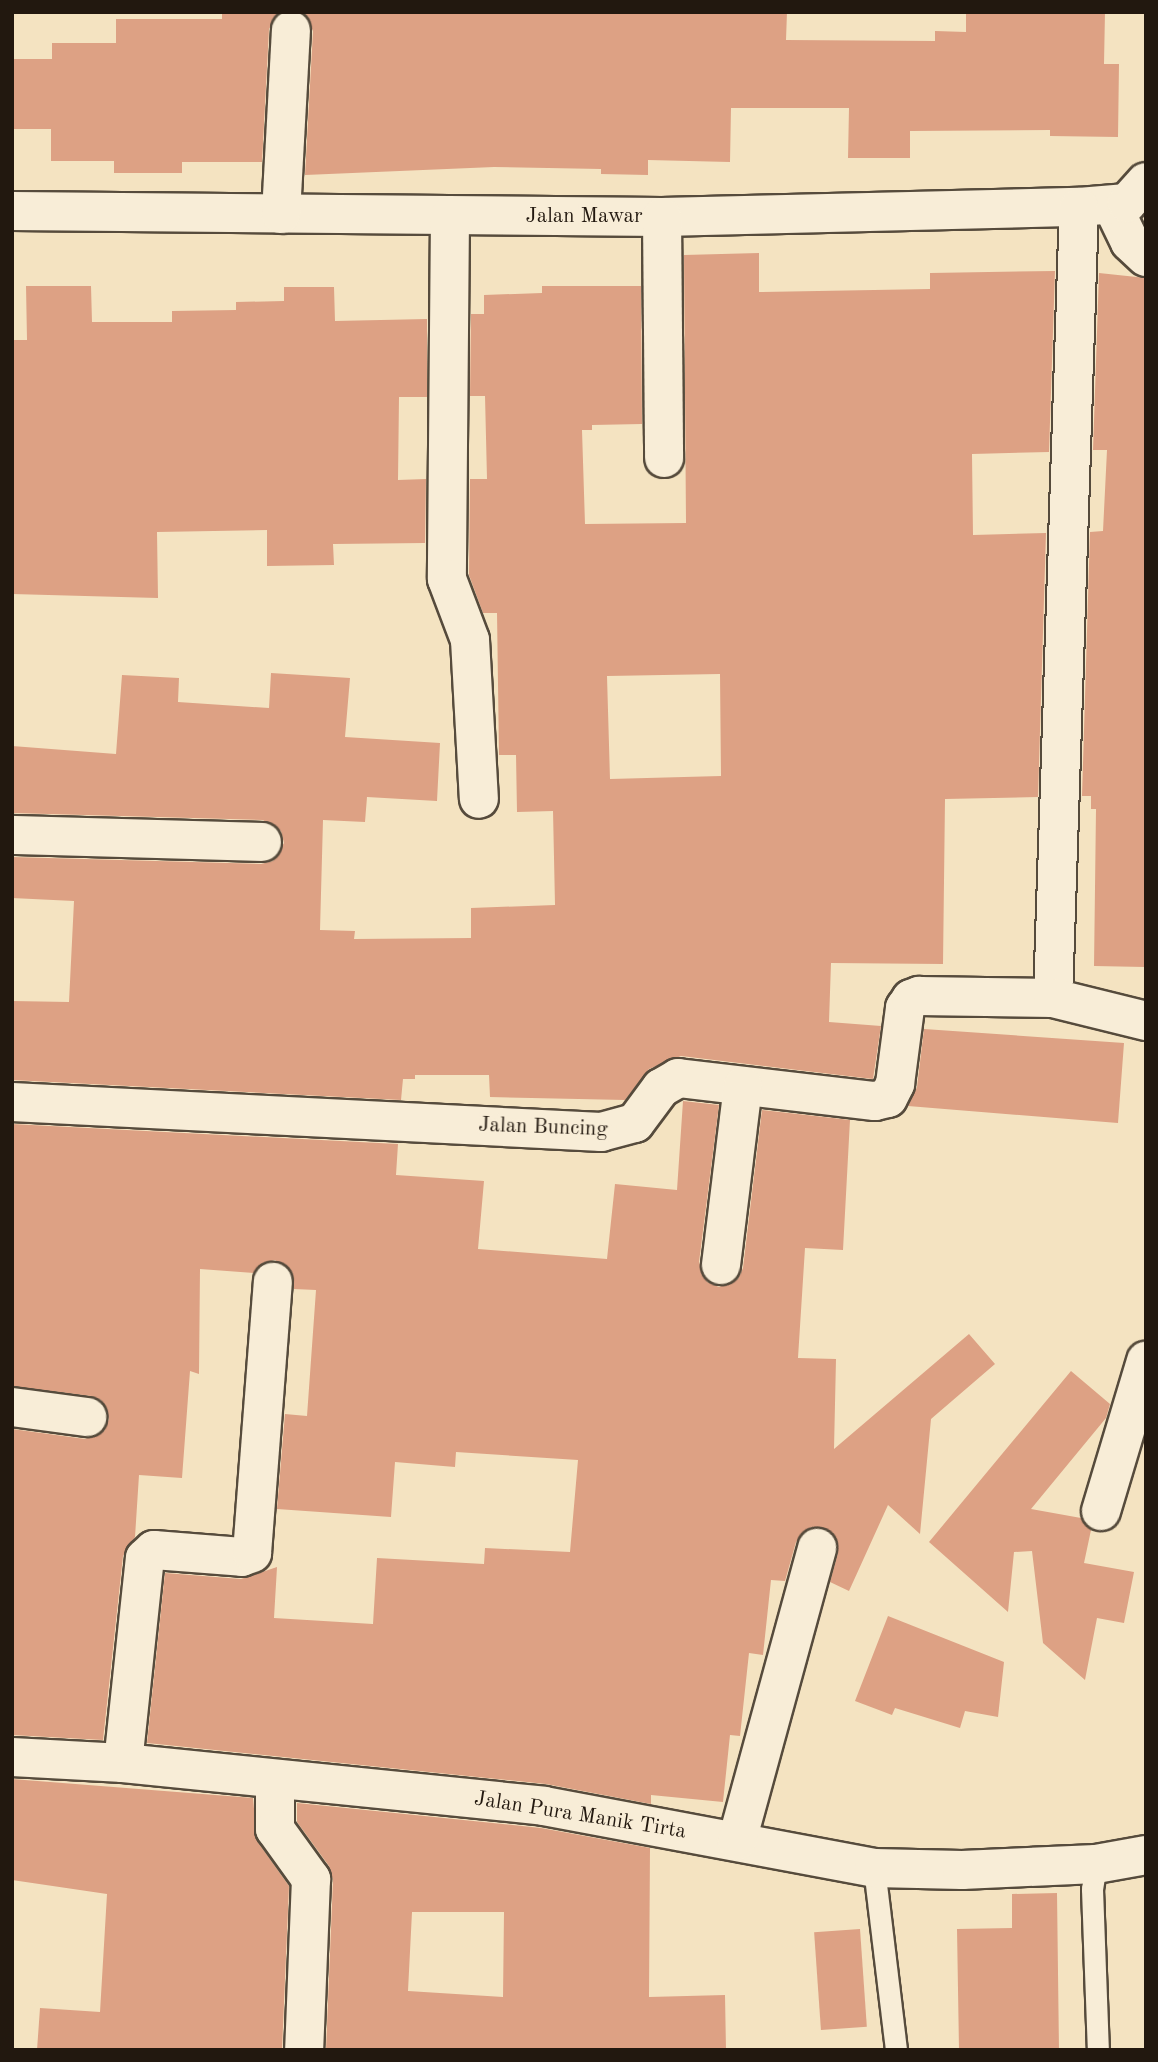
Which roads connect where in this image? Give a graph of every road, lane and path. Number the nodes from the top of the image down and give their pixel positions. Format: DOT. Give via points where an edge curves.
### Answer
graph roads {
  1 [pos="291,30"];
  2 [pos="1146,182"];
  3 [pos="1095,206"];
  4 [pos="12,211"];
  5 [pos="281,214"];
  6 [pos="450,216"];
  7 [pos="662,218"];
  8 [pos="1146,257"];
  9 [pos="664,457"];
  10 [pos="479,799"];
  11 [pos="12,835"];
  12 [pos="261,842"];
  13 [pos="1054,998"];
  14 [pos="1146,1021"];
  15 [pos="743,1086"];
  16 [pos="12,1102"];
  17 [pos="721,1265"];
  18 [pos="272,1282"];
  19 [pos="1146,1361"];
  20 [pos="12,1407"];
  21 [pos="87,1417"];
  22 [pos="1101,1511"];
  23 [pos="817,1548"];
  24 [pos="12,1757"];
  25 [pos="123,1763"];
  26 [pos="275,1779"];
  27 [pos="737,1841"];
  28 [pos="1146,1855"];
  29 [pos="1096,1864"];
  30 [pos="874,1868"];
  31 [pos="304,2050"];
  32 [pos="895,2050"];
  33 [pos="1098,2050"];
  1 -- 5 [label="street"];
  2 -- 3 [label="street, Jalan Mawar" via="1127,203"];
  3 -- 7 [label="street, Jalan Mawar"];
  3 -- 8 [label="street"];
  3 -- 13 [label="street"];
  4 -- 5 [label="street, Jalan Mawar"];
  5 -- 6 [label="street, Jalan Mawar"];
  6 -- 7 [label="street, Jalan Mawar"];
  6 -- 10 [label="street" via="447,579 471,647"];
  7 -- 9 [label="street"];
  11 -- 12 [label="street"];
  13 -- 14 [label="street"];
  13 -- 15 [label="street, Jalan Buncing" via="911,999 905,1008 895,1084 888,1098 875,1101"];
  15 -- 16 [label="street, Jalan Buncing" via="678,1078 661,1088 635,1123 600,1132"];
  15 -- 17 [label="street"];
  18 -- 25 [label="street" via="252,1553 242,1557 154,1550 145,1558"];
  19 -- 22 [label="street"];
  20 -- 21 [label="street"];
  23 -- 27 [label="street"];
  24 -- 25 [label="street, Jalan Pura Manik Tirta"];
  25 -- 26 [label="street, Jalan Pura Manik Tirta"];
  26 -- 27 [label="street, Jalan Pura Manik Tirta" via="544,1806"];
  26 -- 31 [label="street" via="275,1829 311,1880"];
  27 -- 30 [label="street, Jalan Pura Manik Tirta"];
  28 -- 29 [label="street, Jalan Pura Manik Tirta"];
  29 -- 30 [label="street, Jalan Pura Manik Tirta" via="962,1870"];
  29 -- 33 [label="lane" via="1092,1889"];
  30 -- 32 [label="lane"];
}
